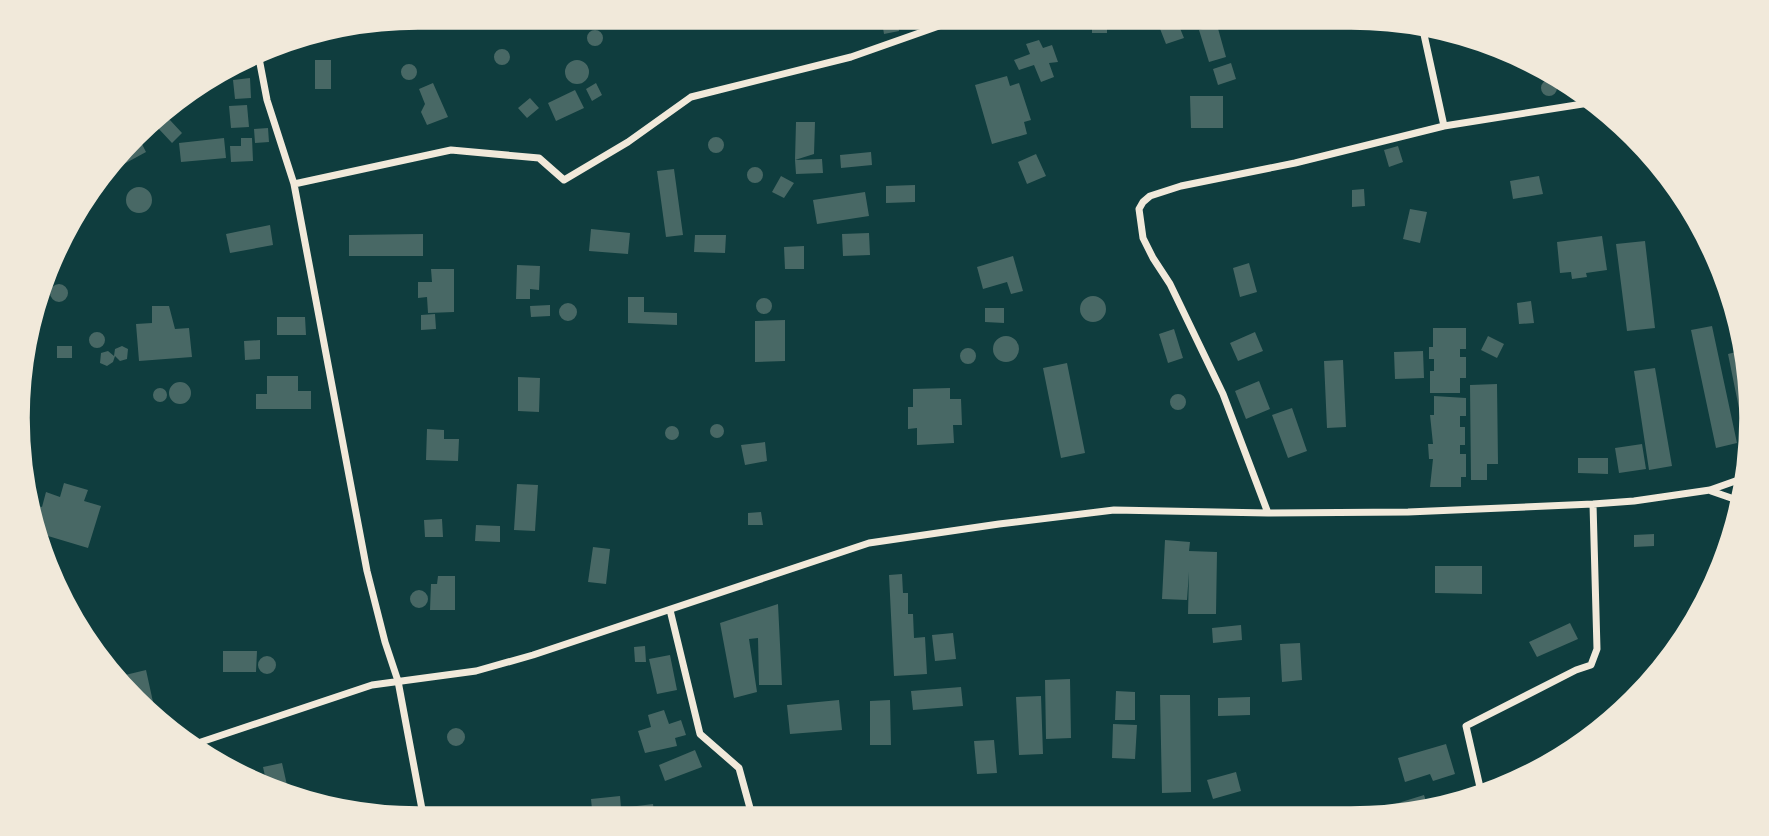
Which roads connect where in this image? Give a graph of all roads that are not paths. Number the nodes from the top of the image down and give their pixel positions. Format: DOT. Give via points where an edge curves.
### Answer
graph roads {
  1 [pos="933,28"];
  2 [pos="1424,35"];
  3 [pos="260,62"];
  4 [pos="1582,104"];
  5 [pos="1444,126"];
  6 [pos="294,184"];
  7 [pos="1736,481"];
  8 [pos="1710,490"];
  9 [pos="1733,498"];
  10 [pos="1593,504"];
  11 [pos="1268,513"];
  12 [pos="670,610"];
  13 [pos="398,681"];
  14 [pos="201,742"];
  15 [pos="1480,786"];
  16 [pos="422,808"];
  17 [pos="750,808"];
  1 -- 6 [label="street" via="851,57 691,97 564,180 539,158 451,150"];
  2 -- 5 [label="street"];
  3 -- 6 [label="street"];
  4 -- 5 [label="street"];
  5 -- 11 [label="street" via="1162,191 1139,209 1143,238 1223,394"];
  6 -- 13 [label="street" via="367,571"];
  7 -- 8 [label="street"];
  8 -- 9 [label="street"];
  8 -- 10 [label="street"];
  10 -- 11 [label="street"];
  10 -- 15 [label="street" via="1597,649 1591,665 1466,726"];
  11 -- 12 [label="street" via="1114,510 869,543"];
  12 -- 13 [label="street" via="476,671"];
  12 -- 17 [label="street" via="700,734 739,768"];
  13 -- 14 [label="street" via="372,685"];
  13 -- 16 [label="street"];
}
